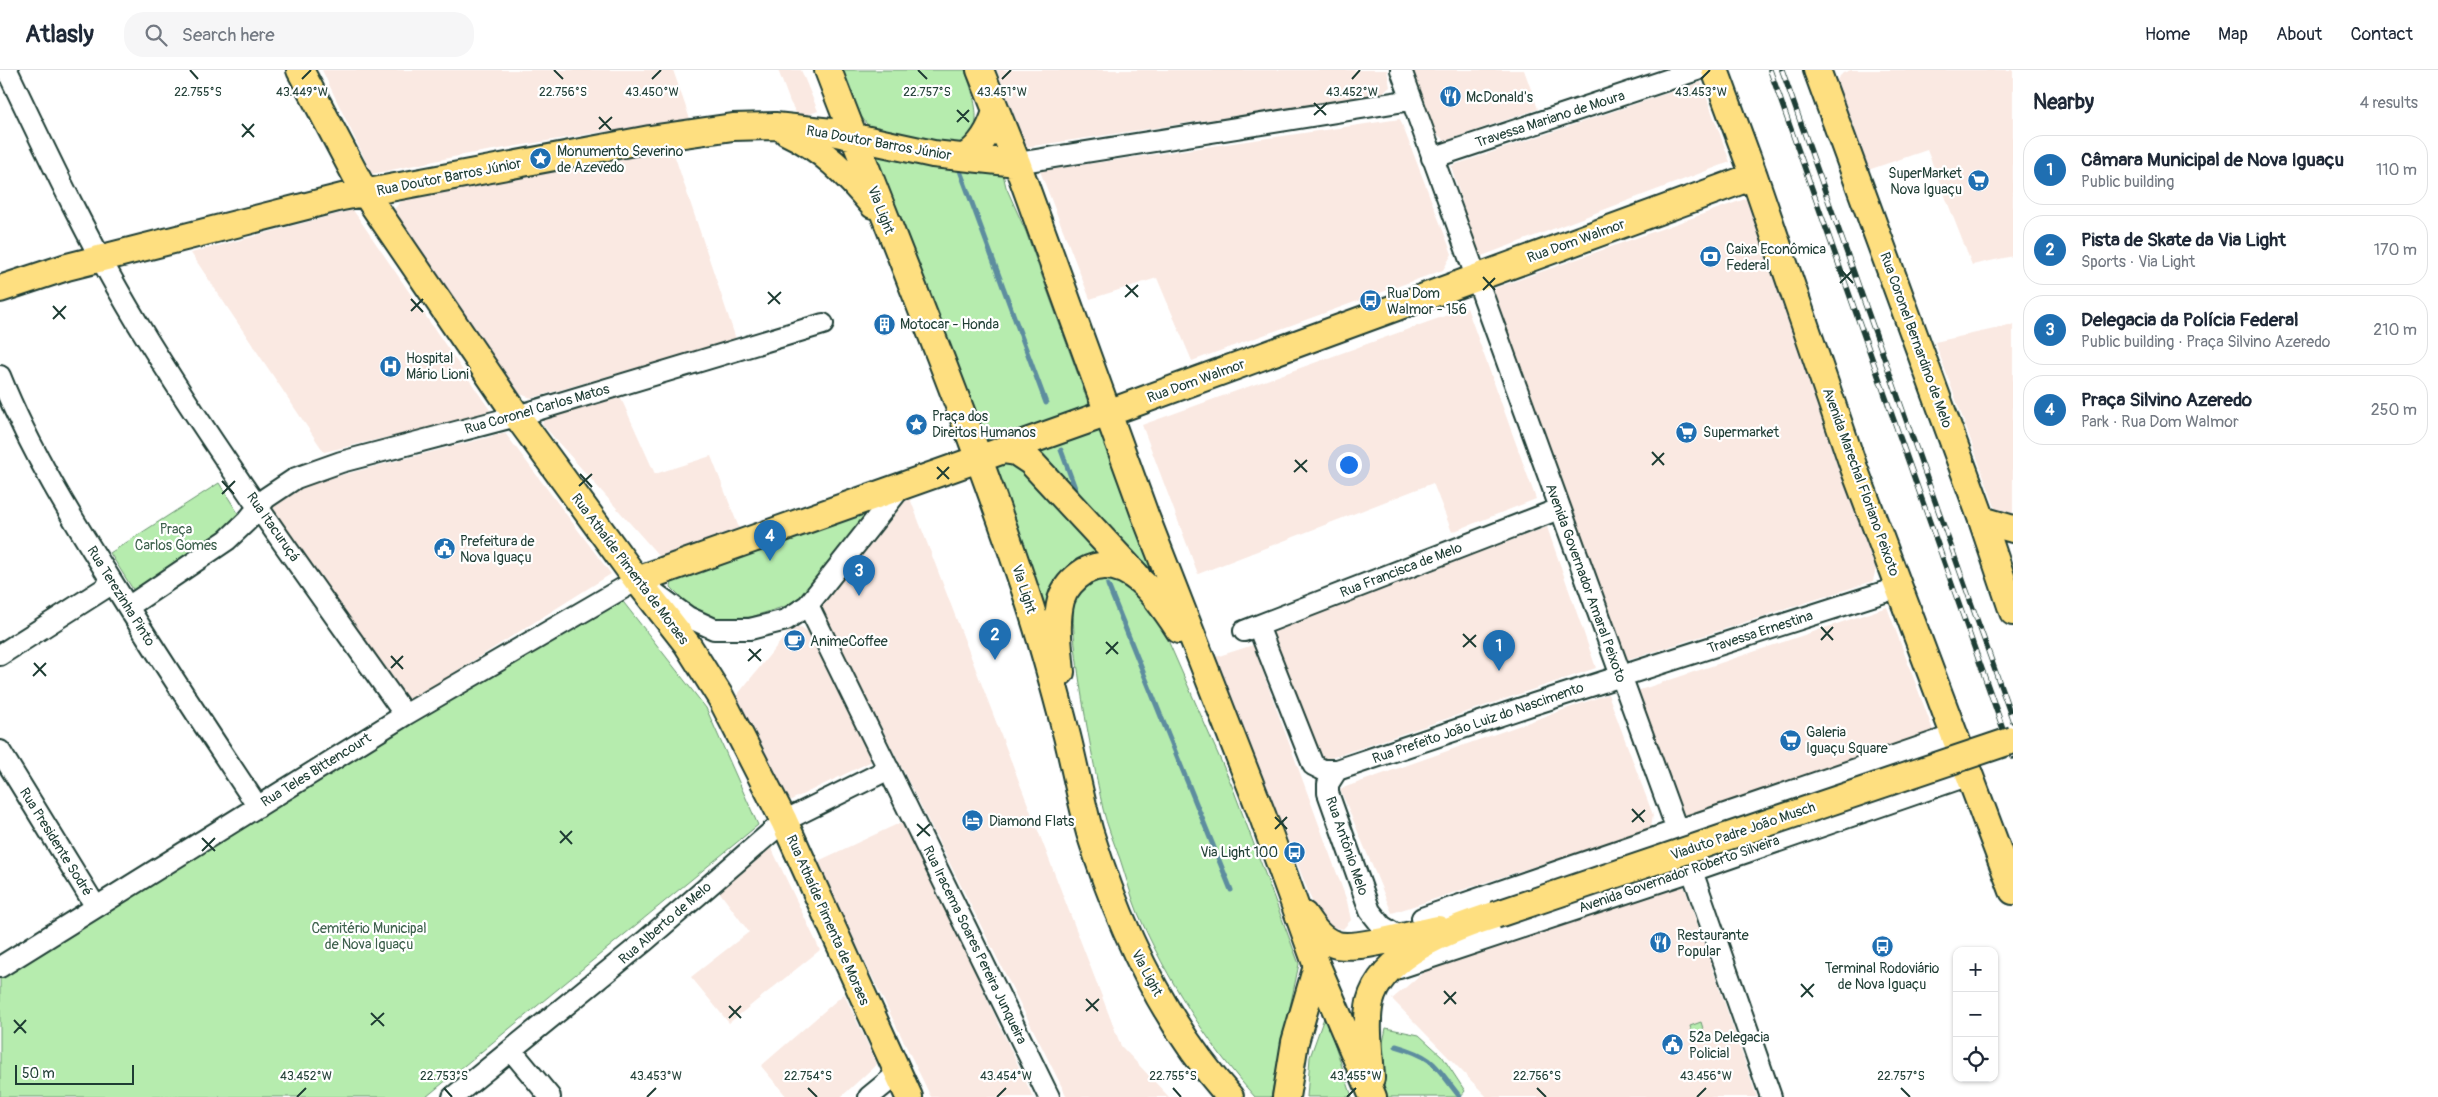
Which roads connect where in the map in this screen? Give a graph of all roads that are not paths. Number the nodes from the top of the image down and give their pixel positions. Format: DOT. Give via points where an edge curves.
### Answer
graph roads {
  1 [pos="7,70"];
  2 [pos="300,70"];
  3 [pos="828,70"];
  4 [pos="980,70"];
  5 [pos="1401,70"];
  6 [pos="1697,70"];
  7 [pos="1715,70"];
  8 [pos="1817,70"];
  9 [pos="1411,100"];
  10 [pos="996,111"];
  11 [pos="775,126"];
  12 [pos="857,132"];
  13 [pos="965,157"];
  14 [pos="1432,158"];
  15 [pos="1017,162"];
  16 [pos="1754,176"];
  17 [pos="365,193"];
  18 [pos="885,222"];
  19 [pos="100,258"];
  20 [pos="1475,278"];
  21 [pos="0,290"];
  22 [pos="823,324"];
  23 [pos="0,376"];
  24 [pos="1108,413"];
  25 [pos="518,416"];
  26 [pos="990,455"];
  27 [pos="902,486"];
  28 [pos="258,507"];
  29 [pos="1559,509"];
  30 [pos="1982,520"];
  31 [pos="2013,529"];
  32 [pos="2013,548"];
  33 [pos="2000,573"];
  34 [pos="637,580"];
  35 [pos="113,583"];
  36 [pos="1146,585"];
  37 [pos="1900,588"];
  38 [pos="808,605"];
  39 [pos="128,607"];
  40 [pos="2013,612"];
  41 [pos="0,655"];
  42 [pos="1620,676"];
  43 [pos="1222,710"];
  44 [pos="404,715"];
  45 [pos="1064,725"];
  46 [pos="1955,735"];
  47 [pos="2013,740"];
  48 [pos="0,751"];
  49 [pos="889,769"];
  50 [pos="1337,770"];
  51 [pos="1970,775"];
  52 [pos="258,807"];
  53 [pos="784,821"];
  54 [pos="1677,830"];
  55 [pos="1692,871"];
  56 [pos="2013,891"];
  57 [pos="1294,898"];
  58 [pos="96,907"];
  59 [pos="1422,918"];
  60 [pos="1395,956"];
  61 [pos="1317,966"];
  62 [pos="0,967"];
  63 [pos="511,1050"];
  64 [pos="897,1074"];
  65 [pos="1372,1096"];
  66 [pos="453,1097"];
  67 [pos="550,1097"];
  68 [pos="869,1097"];
  69 [pos="909,1097"];
  70 [pos="1050,1097"];
  71 [pos="1230,1097"];
  72 [pos="1286,1097"];
  73 [pos="1770,1097"];
  1 -- 19 [label="street, Rua Itacuruçá"];
  2 -- 17 [label="main road, Rua Athaíde Pimenta de Moraes"];
  3 -- 12 [label="main road, Via Light"];
  4 -- 10 [label="main road"];
  5 -- 9 [label="street, Avenida Governador Amaral Peixoto"];
  6 -- 14 [label="street, Travessa Mariano de Moura"];
  7 -- 16 [label="main road, Avenida Marechal Floriano Peixoto"];
  8 -- 30 [label="main road, Rua Coronel Bernardino de Melo"];
  9 -- 14 [label="street, Avenida Governador Amaral Peixoto"];
  9 -- 15 [label="street, Rua Doutor Barros Júnior"];
  10 -- 13 [label="main road" via="989,129"];
  10 -- 15 [label="main road"];
  11 -- 12 [label="main road, Rua Doutor Barros Júnior"];
  11 -- 17 [label="main road, Rua Doutor Barros Júnior" via="650,139"];
  11 -- 18 [label="main road" via="826,155 859,187"];
  12 -- 13 [label="main road, Rua Doutor Barros Júnior" via="933,154"];
  12 -- 18 [label="main road, Via Light"];
  13 -- 15 [label="main road, Rua Doutor Barros Júnior"];
  14 -- 20 [label="street, Avenida Governador Amaral Peixoto"];
  15 -- 24 [label="main road"];
  16 -- 20 [label="main road, Rua Dom Walmor"];
  16 -- 37 [label="main road, Avenida Marechal Floriano Peixoto" via="1854,468"];
  17 -- 19 [label="main road, Rua Doutor Barros Júnior"];
  17 -- 25 [label="main road, Rua Athaíde Pimenta de Moraes"];
  18 -- 26 [label="main road, Via Light"];
  19 -- 21 [label="main road, Rua Doutor Barros Júnior" via="29,278"];
  19 -- 28 [label="street, Rua Itacuruçá" via="191,409"];
  20 -- 24 [label="main road, Rua Dom Walmor"];
  20 -- 29 [label="street, Avenida Governador Amaral Peixoto"];
  22 -- 25 [label="street, Rua Coronel Carlos Matos"];
  23 -- 35 [label="street, Rua Terezinha Pinto" via="50,479"];
  24 -- 26 [label="main road, Rua Dom Walmor"];
  24 -- 43 [label="main road"];
  25 -- 28 [label="street, Rua Coronel Carlos Matos" via="317,470 296,478"];
  25 -- 34 [label="main road, Rua Athaíde Pimenta de Moraes"];
  26 -- 27 [label="main road, Rua Dom Walmor"];
  26 -- 36 [label="main road" via="1016,452 1031,462"];
  26 -- 45 [label="main road, Via Light"];
  27 -- 34 [label="main road, Rua Dom Walmor"];
  27 -- 38 [label="street"];
  28 -- 39 [label="street" via="227,540"];
  28 -- 44 [label="street, Rua Itacuruçá"];
  29 -- 42 [label="street, Avenida Governador Amaral Peixoto"];
  29 -- 50 [label="street, Rua Francisca de Melo" via="1251,628 1313,765 1323,770"];
  30 -- 31 [label="main road"];
  30 -- 33 [label="main road, Rua Coronel Bernardino de Melo"];
  32 -- 33 [label="main road"];
  33 -- 40 [label="main road, Rua Coronel Bernardino de Melo"];
  34 -- 38 [label="street" via="702,625 725,631 786,620"];
  34 -- 44 [label="street, Rua Teles Bittencourt"];
  34 -- 53 [label="main road, Rua Athaíde Pimenta de Moraes" via="687,644 708,677"];
  35 -- 39 [label="street, Rua Terezinha Pinto"];
  35 -- 41 [label="street"];
  36 -- 43 [label="main road" via="1180,632"];
  36 -- 45 [label="main road" via="1122,570 1104,566 1080,574 1066,590 1060,604 1058,630"];
  37 -- 42 [label="street, Travessa Ernestina"];
  37 -- 46 [label="main road, Avenida Marechal Floriano Peixoto"];
  38 -- 49 [label="street, Rua Iracema Soares Pereira Junqueira"];
  39 -- 52 [label="street, Rua Terezinha Pinto"];
  42 -- 50 [label="street, Rua Prefeito João Luiz do Nascimento"];
  42 -- 54 [label="street, Avenida Governador Amaral Peixoto"];
  43 -- 57 [label="main road"];
  44 -- 52 [label="street, Rua Teles Bittencourt"];
  45 -- 71 [label="main road, Via Light" via="1090,832 1131,943 1180,1032"];
  46 -- 51 [label="main road, Avenida Marechal Floriano Peixoto"];
  46 -- 54 [label="street"];
  47 -- 60 [label="main road, Viaduto Padre João Musch, bridge" via="1484,919"];
  48 -- 58 [label="street, Rua Presidente Sodré"];
  49 -- 53 [label="street, Rua Alberto de Melo"];
  49 -- 70 [label="street, Rua Iracema Soares Pereira Junqueira"];
  50 -- 60 [label="street, Rua Antônio Melo" via="1328,784 1328,794 1370,911"];
  51 -- 55 [label="street, Avenida Governador Roberto Silveira"];
  51 -- 56 [label="main road, Avenida Marechal Floriano Peixoto"];
  52 -- 58 [label="street, Rua Teles Bittencourt"];
  53 -- 63 [label="street, Rua Alberto de Melo" via="645,941"];
  53 -- 64 [label="main road, Rua Athaíde Pimenta de Moraes"];
  54 -- 55 [label="street, Avenida Governador Amaral Peixoto"];
  54 -- 59 [label="street"];
  55 -- 60 [label="street, Avenida Governador Roberto Silveira"];
  55 -- 73 [label="street, Avenida Governador Amaral Peixoto"];
  57 -- 60 [label="main road, Viaduto Padre João Musch" via="1318,934 1335,945 1365,944"];
  57 -- 61 [label="main road"];
  58 -- 62 [label="street, Rua Teles Bittencourt"];
  60 -- 65 [label="main road" via="1369,1007"];
  61 -- 65 [label="main road"];
  61 -- 72 [label="main road" via="1296,1042"];
  63 -- 66 [label="street, Rua Alberto de Melo"];
  63 -- 67 [label="street"];
  64 -- 68 [label="street"];
  64 -- 69 [label="main road, Rua Athaíde Pimenta de Moraes"];
}
